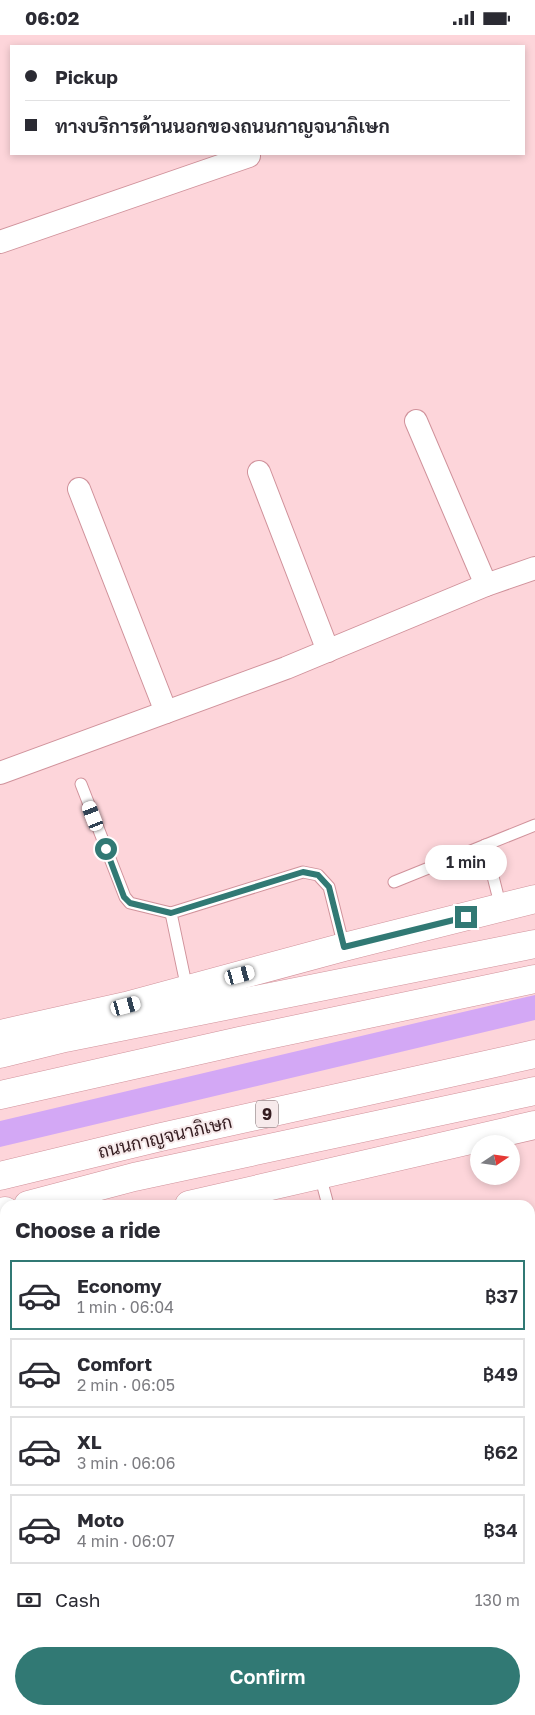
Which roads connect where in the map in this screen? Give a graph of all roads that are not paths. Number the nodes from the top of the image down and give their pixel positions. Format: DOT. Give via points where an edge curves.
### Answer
graph roads {
  1 [pos="249,157"];
  2 [pos="0,242"];
  3 [pos="416,421"];
  4 [pos="259,472"];
  5 [pos="79,489"];
  6 [pos="535,568"];
  7 [pos="486,585"];
  8 [pos="328,651"];
  9 [pos="166,712"];
  10 [pos="0,773"];
  11 [pos="81,784"];
  12 [pos="535,825"];
  13 [pos="485,845"];
  14 [pos="394,881"];
  15 [pos="535,899"];
  16 [pos="501,908"];
  17 [pos="171,913"];
  18 [pos="535,944"];
  19 [pos="344,947"];
  20 [pos="535,979"];
  21 [pos="187,989"];
  22 [pos="0,1034"];
  23 [pos="0,1054"];
  24 [pos="535,1054"];
  25 [pos="535,1091"];
  26 [pos="0,1095"];
  27 [pos="535,1125"];
  28 [pos="320,1175"];
  29 [pos="0,1176"];
  30 [pos="47,1200"];
  31 [pos="210,1200"];
  32 [pos="327,1200"];
  1 -- 2 [label="street"];
  3 -- 7 [label="street"];
  4 -- 8 [label="street"];
  5 -- 9 [label="street"];
  6 -- 7 [label="street"];
  7 -- 8 [label="street"];
  8 -- 9 [label="street"];
  9 -- 10 [label="street"];
  11 -- 17 [label="lane" via="124,897 130,903"];
  12 -- 13 [label="lane"];
  13 -- 14 [label="lane"];
  13 -- 16 [label="lane"];
  15 -- 16 [label="main road"];
  16 -- 19 [label="main road"];
  17 -- 19 [label="lane" via="303,872 318,875 329,887"];
  17 -- 21 [label="lane"];
  18 -- 23 [label="main road" via="65,1038"];
  19 -- 21 [label="main road"];
  20 -- 26 [label="main road"];
  21 -- 22 [label="main road"];
  24 -- 29 [label="main road, ถนนกาญจนาภิเษก / 9"];
  25 -- 30 [label="main road" via="134,1177"];
  27 -- 28 [label="main road"];
  28 -- 31 [label="main road"];
  28 -- 32 [label="lane"];
}
